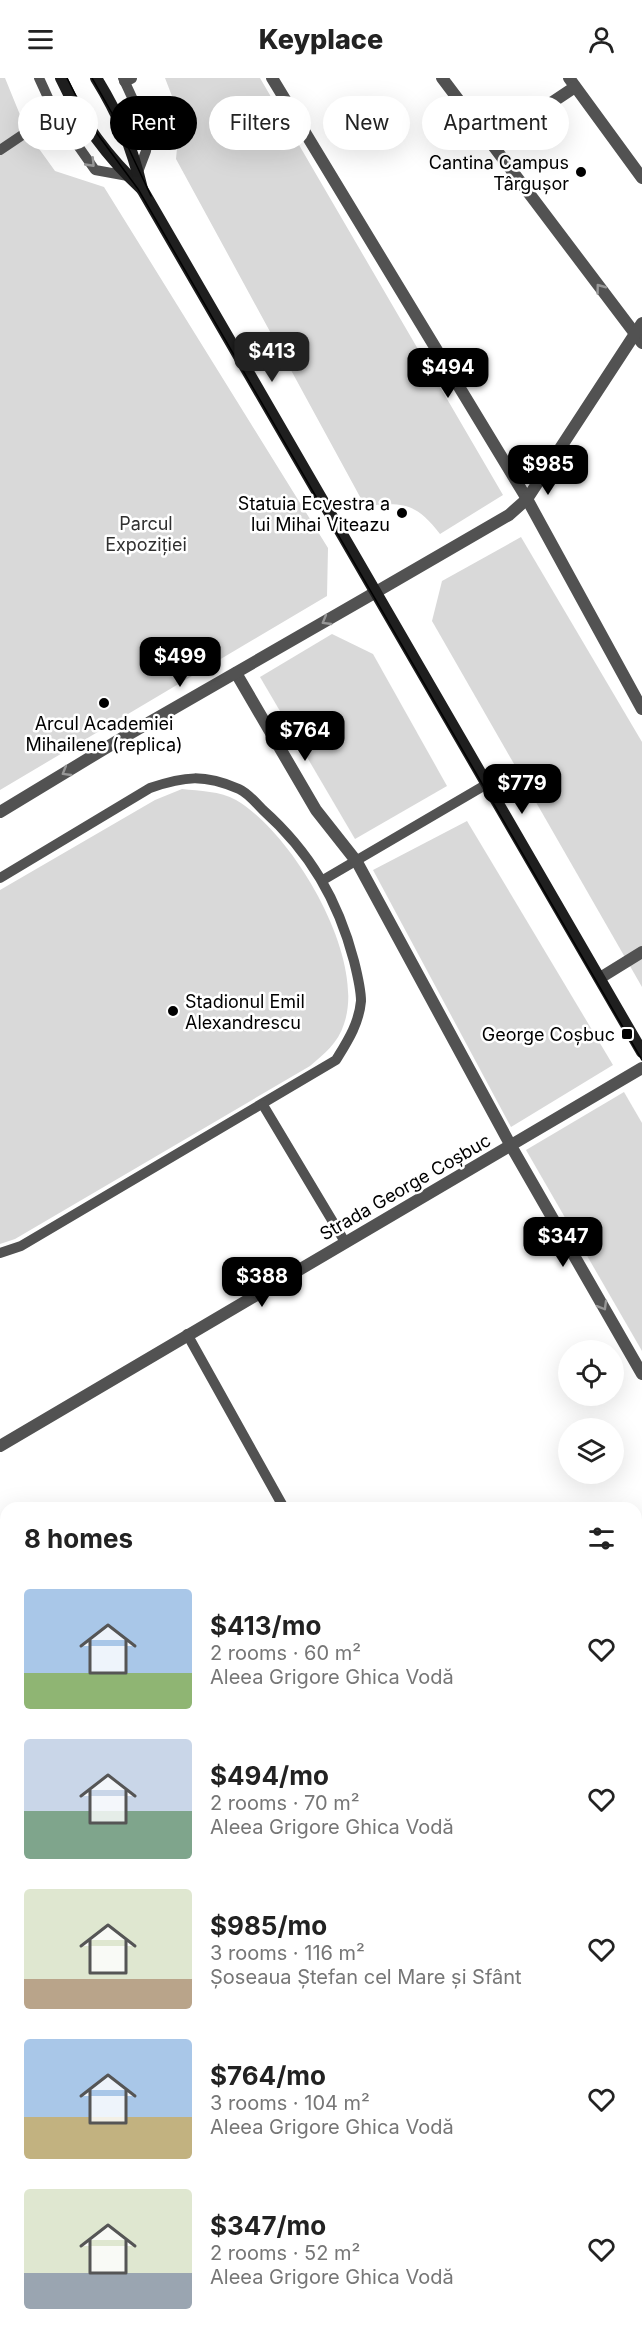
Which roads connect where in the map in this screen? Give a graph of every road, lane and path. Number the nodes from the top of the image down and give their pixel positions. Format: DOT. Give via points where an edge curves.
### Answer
graph roads {
  1 [pos="39,78"];
  2 [pos="61,78"];
  3 [pos="96,78"];
  4 [pos="272,78"];
  5 [pos="442,78"];
  6 [pos="126,79"];
  7 [pos="572,83"];
  8 [pos="47,96"];
  9 [pos="456,96"];
  10 [pos="554,96"];
  11 [pos="18,138"];
  12 [pos="0,150"];
  13 [pos="81,150"];
  14 [pos="496,150"];
  15 [pos="133,174"];
  16 [pos="642,178"];
  17 [pos="642,323"];
  18 [pos="639,339"];
  19 [pos="526,499"];
  20 [pos="376,592"];
  21 [pos="236,673"];
  22 [pos="642,709"];
  23 [pos="487,784"];
  24 [pos="0,812"];
  25 [pos="357,862"];
  26 [pos="0,878"];
  27 [pos="323,880"];
  28 [pos="642,952"];
  29 [pos="600,978"];
  30 [pos="642,1052"];
  31 [pos="642,1068"];
  32 [pos="263,1105"];
  33 [pos="510,1146"];
  34 [pos="345,1242"];
  35 [pos="0,1253"];
  36 [pos="187,1334"];
  37 [pos="642,1374"];
  38 [pos="0,1446"];
  39 [pos="281,1502"];
  1 -- 8 [label="lane"];
  2 -- 15 [label="main road" via="93,136"];
  3 -- 15 [label="main road" via="133,150"];
  4 -- 19 [label="street"];
  5 -- 9 [label="street"];
  6 -- 15 [label="lane" via="149,134 146,150"];
  7 -- 10 [label="street"];
  7 -- 16 [label="street"];
  11 -- 12 [label="lane"];
  13 -- 15 [label="lane, one-way" via="95,170"];
  18 -- 14 [label="street, one-way"];
  15 -- 20 [label="main road"];
  17 -- 18 [label="street"];
  18 -- 19 [label="street"];
  19 -- 20 [label="street" via="509,514"];
  19 -- 22 [label="street"];
  20 -- 21 [label="street, one-way"];
  20 -- 23 [label="main road"];
  21 -- 24 [label="street, one-way"];
  21 -- 25 [label="street" via="316,810"];
  23 -- 25 [label="lane"];
  23 -- 29 [label="main road"];
  25 -- 27 [label="lane"];
  25 -- 33 [label="street"];
  26 -- 27 [label="lane" via="150,788 176,779 210,779 242,790 277,822"];
  27 -- 32 [label="lane" via="345,927 357,971 361,1001 354,1030 336,1060"];
  28 -- 29 [label="street"];
  29 -- 30 [label="main road"];
  31 -- 33 [label="street, Strada George Coșbuc"];
  32 -- 34 [label="lane"];
  32 -- 35 [label="lane" via="21,1246"];
  33 -- 34 [label="street, Strada George Coșbuc"];
  33 -- 37 [label="street, one-way"];
  34 -- 36 [label="street, Strada George Coșbuc"];
  36 -- 38 [label="street, Strada George Coșbuc"];
  36 -- 39 [label="lane"];
}
